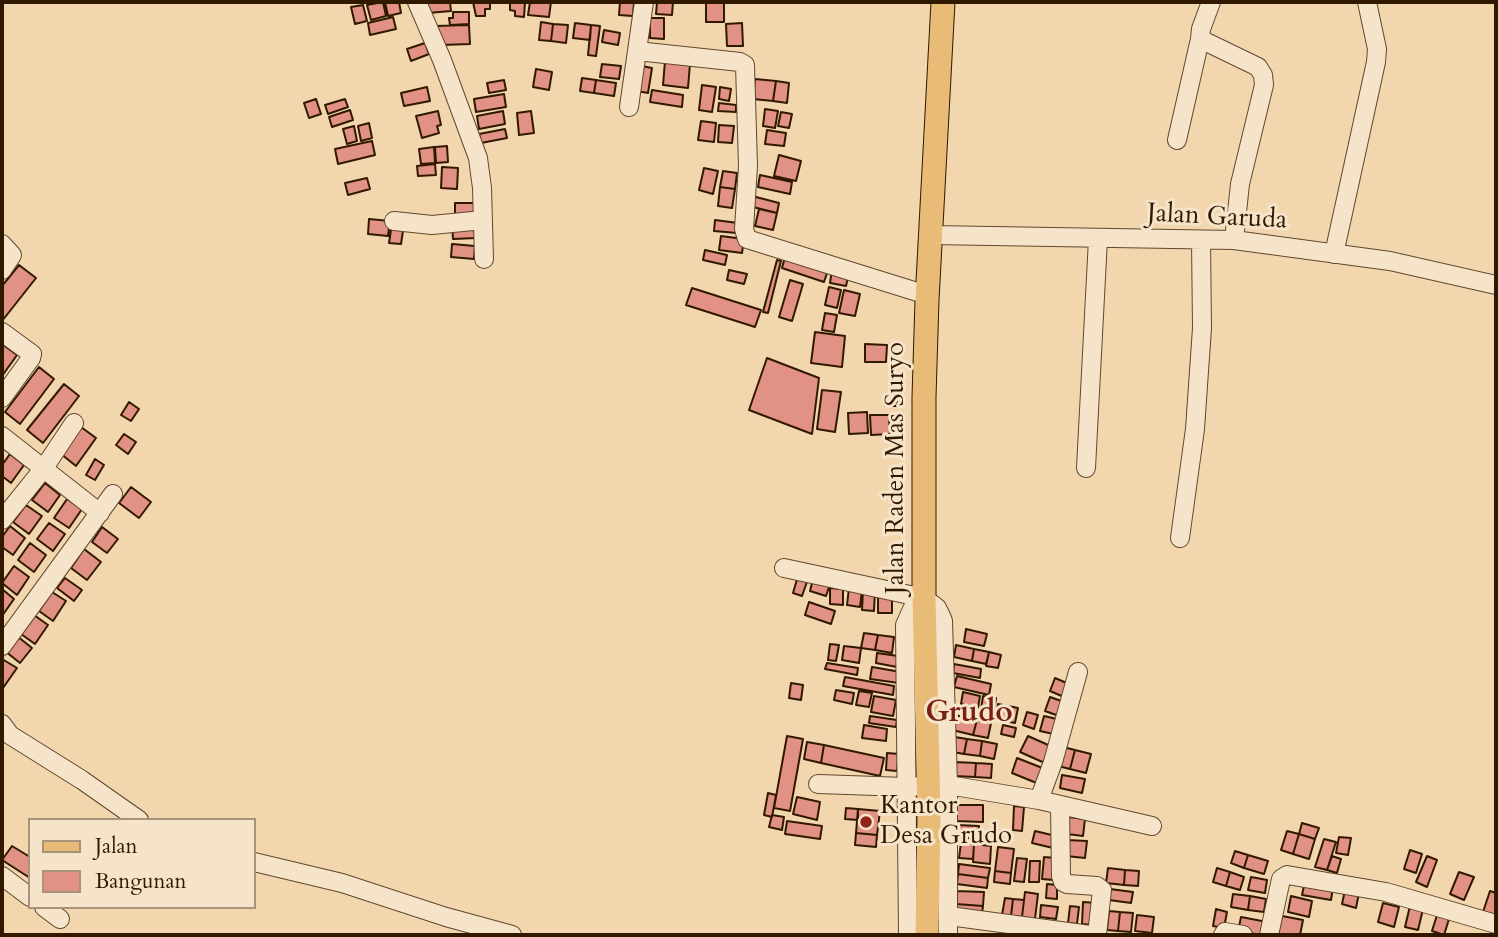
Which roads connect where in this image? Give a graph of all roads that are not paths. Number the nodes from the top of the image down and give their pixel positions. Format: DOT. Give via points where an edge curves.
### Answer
graph roads {
  1 [pos="417,2"];
  2 [pos="644,2"];
  3 [pos="943,2"];
  4 [pos="1212,2"];
  5 [pos="1367,2"];
  6 [pos="1200,39"];
  7 [pos="637,51"];
  8 [pos="629,107"];
  9 [pos="1177,140"];
  10 [pos="483,220"];
  11 [pos="394,221"];
  12 [pos="931,235"];
  13 [pos="1098,239"];
  14 [pos="1201,240"];
  15 [pos="1234,240"];
  16 [pos="2,244"];
  17 [pos="1334,254"];
  18 [pos="484,259"];
  19 [pos="2,271"];
  20 [pos="1496,285"];
  21 [pos="927,296"];
  22 [pos="2,332"];
  23 [pos="2,398"];
  24 [pos="74,423"];
  25 [pos="2,436"];
  26 [pos="44,468"];
  27 [pos="1086,468"];
  28 [pos="113,494"];
  29 [pos="100,513"];
  30 [pos="2,520"];
  31 [pos="1180,538"];
  32 [pos="784,568"];
  33 [pos="925,598"];
  34 [pos="2,646"];
  35 [pos="1079,672"];
  36 [pos="2,724"];
  37 [pos="818,784"];
  38 [pos="927,786"];
  39 [pos="1039,800"];
  40 [pos="1060,806"];
  41 [pos="136,818"];
  42 [pos="1152,826"];
  43 [pos="256,862"];
  44 [pos="2,876"];
  45 [pos="28,896"];
  46 [pos="47,909"];
  47 [pos="949,916"];
  48 [pos="60,919"];
  49 [pos="1496,924"];
  50 [pos="512,935"];
  51 [pos="908,935"];
  52 [pos="927,935"];
  53 [pos="948,935"];
  54 [pos="1090,935"];
  55 [pos="1097,935"];
  56 [pos="1223,935"];
  57 [pos="1243,935"];
  58 [pos="1269,935"];
  1 -- 10 [label="street" via="478,158"];
  2 -- 7 [label="street"];
  3 -- 12 [label="main road, Jalan Raden Mas Suryo"];
  4 -- 6 [label="street"];
  5 -- 17 [label="street" via="1376,62"];
  6 -- 9 [label="street"];
  6 -- 15 [label="street" via="1258,67 1263,75 1240,184"];
  7 -- 8 [label="street"];
  7 -- 21 [label="street" via="745,65 747,239"];
  10 -- 11 [label="street" via="432,225"];
  10 -- 18 [label="street"];
  12 -- 13 [label="street, Jalan Garuda"];
  12 -- 21 [label="main road, Jalan Raden Mas Suryo"];
  13 -- 14 [label="street, Jalan Garuda"];
  13 -- 27 [label="street"];
  14 -- 15 [label="street, Jalan Garuda"];
  14 -- 31 [label="street" via="1202,328 1195,429"];
  15 -- 17 [label="street, Jalan Garuda"];
  16 -- 19 [label="street" via="12,255"];
  17 -- 20 [label="street, Jalan Garuda" via="1390,261"];
  21 -- 33 [label="main road, Jalan Raden Mas Suryo"];
  22 -- 23 [label="street" via="32,354"];
  24 -- 26 [label="street"];
  25 -- 26 [label="street"];
  26 -- 29 [label="street"];
  26 -- 30 [label="street"];
  28 -- 29 [label="street"];
  29 -- 34 [label="street"];
  32 -- 33 [label="street"];
  33 -- 38 [label="main road, Jalan Raden Mas Suryo"];
  35 -- 39 [label="street"];
  36 -- 41 [label="street" via="10,735"];
  37 -- 38 [label="street"];
  38 -- 39 [label="street"];
  38 -- 47 [label="street" via="947,855"];
  38 -- 51 [label="street"];
  38 -- 52 [label="main road, Jalan Raden Mas Suryo"];
  39 -- 40 [label="street"];
  40 -- 42 [label="street"];
  40 -- 55 [label="street" via="1061,876 1067,884 1102,890"];
  43 -- 50 [label="street" via="342,883"];
  44 -- 45 [label="street"];
  46 -- 48 [label="street"];
  47 -- 53 [label="street"];
  47 -- 54 [label="street"];
  49 -- 58 [label="street" via="1386,892 1287,875 1281,879"];
  56 -- 57 [label="street"];
}
